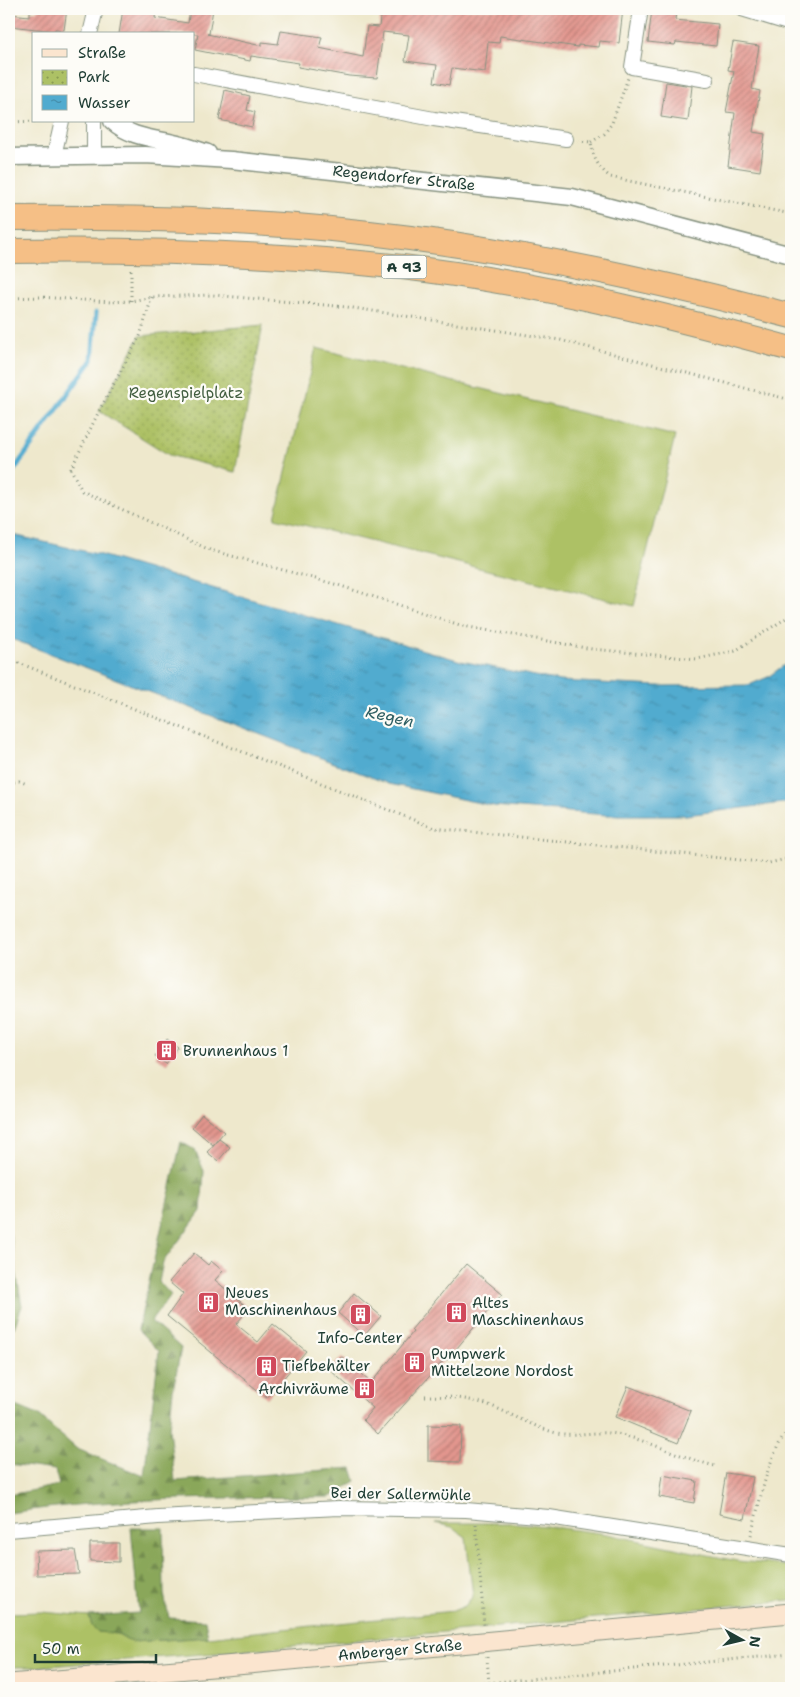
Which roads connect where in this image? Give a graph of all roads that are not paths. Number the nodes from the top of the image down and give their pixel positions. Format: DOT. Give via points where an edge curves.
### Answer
graph roads {
  1 [pos="96,9"];
  2 [pos="641,9"];
  3 [pos="742,9"];
  4 [pos="791,24"];
  5 [pos="90,32"];
  6 [pos="195,74"];
  7 [pos="707,80"];
  8 [pos="62,122"];
  9 [pos="94,122"];
  10 [pos="113,122"];
  11 [pos="566,139"];
  12 [pos="94,155"];
  13 [pos="54,156"];
  14 [pos="9,157"];
  15 [pos="231,160"];
  16 [pos="9,218"];
  17 [pos="9,251"];
  18 [pos="791,255"];
  19 [pos="791,316"];
  20 [pos="791,349"];
  21 [pos="9,1530"];
  22 [pos="791,1555"];
  23 [pos="791,1614"];
  24 [pos="9,1684"];
  1 -- 5 [label="street"];
  2 -- 7 [label="street" via="632,67"];
  3 -- 4 [label="street"];
  6 -- 11 [label="street" via="434,119"];
  8 -- 13 [label="street"];
  9 -- 12 [label="street"];
  10 -- 15 [label="street" via="122,130"];
  12 -- 13 [label="street, Regendorfer Straße"];
  12 -- 15 [label="street, Regendorfer Straße"];
  13 -- 14 [label="street, Regendorfer Straße"];
  15 -- 18 [label="street, Regendorfer Straße" via="572,197"];
  16 -- 19 [label="highway, A 93" via="247,222 408,237 543,258 674,286"];
  17 -- 20 [label="highway, A 93" via="247,254 404,267 551,292 674,318"];
  21 -- 22 [label="street, Bei der Sallermühle" via="158,1517 338,1508 475,1511 549,1517"];
  23 -- 24 [label="main road, Amberger Straße"];
}
